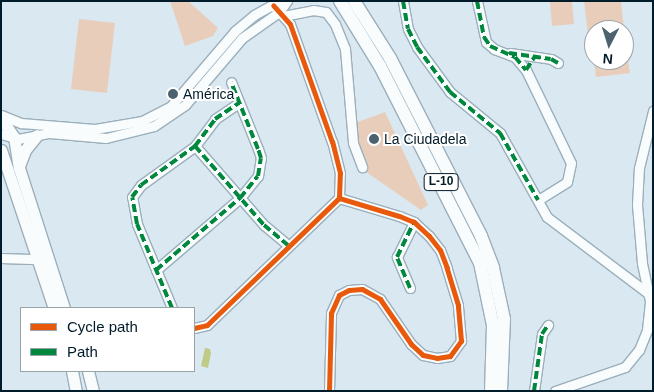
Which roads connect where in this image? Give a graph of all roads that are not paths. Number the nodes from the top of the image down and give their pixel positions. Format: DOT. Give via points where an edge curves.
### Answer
graph roads {
  1 [pos="287,1"];
  2 [pos="340,1"];
  3 [pos="354,1"];
  4 [pos="403,1"];
  5 [pos="477,1"];
  6 [pos="278,9"];
  7 [pos="507,53"];
  8 [pos="535,56"];
  9 [pos="558,63"];
  10 [pos="526,70"];
  11 [pos="231,82"];
  12 [pos="239,103"];
  13 [pos="653,111"];
  14 [pos="1,117"];
  15 [pos="1,134"];
  16 [pos="37,135"];
  17 [pos="14,137"];
  18 [pos="195,146"];
  19 [pos="1,150"];
  20 [pos="362,167"];
  21 [pos="19,168"];
  22 [pos="240,198"];
  23 [pos="339,198"];
  24 [pos="538,200"];
  25 [pos="414,222"];
  26 [pos="288,245"];
  27 [pos="1,258"];
  28 [pos="38,259"];
  29 [pos="156,270"];
  30 [pos="410,288"];
  31 [pos="649,294"];
  32 [pos="54,307"];
  33 [pos="64,307"];
  34 [pos="172,307"];
  35 [pos="548,325"];
  36 [pos="195,328"];
  37 [pos="72,372"];
  38 [pos="88,372"];
  39 [pos="495,382"];
  40 [pos="77,389"];
  41 [pos="93,391"];
  42 [pos="329,391"];
  43 [pos="501,391"];
  44 [pos="534,391"];
  45 [pos="555,391"];
  1 -- 6 [label="street"];
  2 -- 39 [label="highway, L-10" via="380,66 480,263 492,320"];
  3 -- 39 [label="highway, L-10" via="390,58 481,236 502,308"];
  4 -- 24 [label="street" via="406,24 416,47 450,92 500,133"];
  5 -- 7 [label="street" via="486,42"];
  6 -- 14 [label="street" via="254,15 236,31 171,106 142,121 95,129 21,123"];
  6 -- 16 [label="street" via="242,38 185,105 154,126 106,138 54,133"];
  6 -- 20 [label="street" via="326,12 335,24 345,49 353,143"];
  6 -- 23 [label="street" via="290,24 337,158"];
  7 -- 8 [label="street"];
  7 -- 10 [label="street"];
  8 -- 9 [label="street"];
  8 -- 10 [label="street"];
  10 -- 24 [label="street" via="572,170 568,182"];
  11 -- 12 [label="street"];
  12 -- 18 [label="street" via="215,119"];
  12 -- 22 [label="street" via="261,158 258,176"];
  13 -- 31 [label="street" via="639,168 637,205 642,264"];
  14 -- 17 [label="main road"];
  15 -- 17 [label="street"];
  16 -- 17 [label="street"];
  16 -- 21 [label="main road" via="25,150"];
  17 -- 21 [label="main road"];
  18 -- 22 [label="street"];
  18 -- 29 [label="street" via="141,185 132,197 137,224"];
  19 -- 28 [label="main road"];
  21 -- 33 [label="main road"];
  22 -- 26 [label="street"];
  22 -- 29 [label="street"];
  23 -- 25 [label="street"];
  23 -- 26 [label="street"];
  24 -- 31 [label="street" via="548,217 565,233"];
  25 -- 30 [label="street" via="397,257"];
  25 -- 42 [label="street" via="440,250 447,268 462,331 460,347 444,358 423,355 380,299 362,289 349,290 339,295 331,313"];
  26 -- 36 [label="street" via="207,325"];
  27 -- 28 [label="street"];
  28 -- 32 [label="main road"];
  29 -- 34 [label="street"];
  31 -- 45 [label="street" via="648,330 633,360 618,372"];
  35 -- 44 [label="street" via="542,334"];
  37 -- 40 [label="main road"];
  38 -- 41 [label="main road"];
  39 -- 43 [label="highway, L-10"];
}
